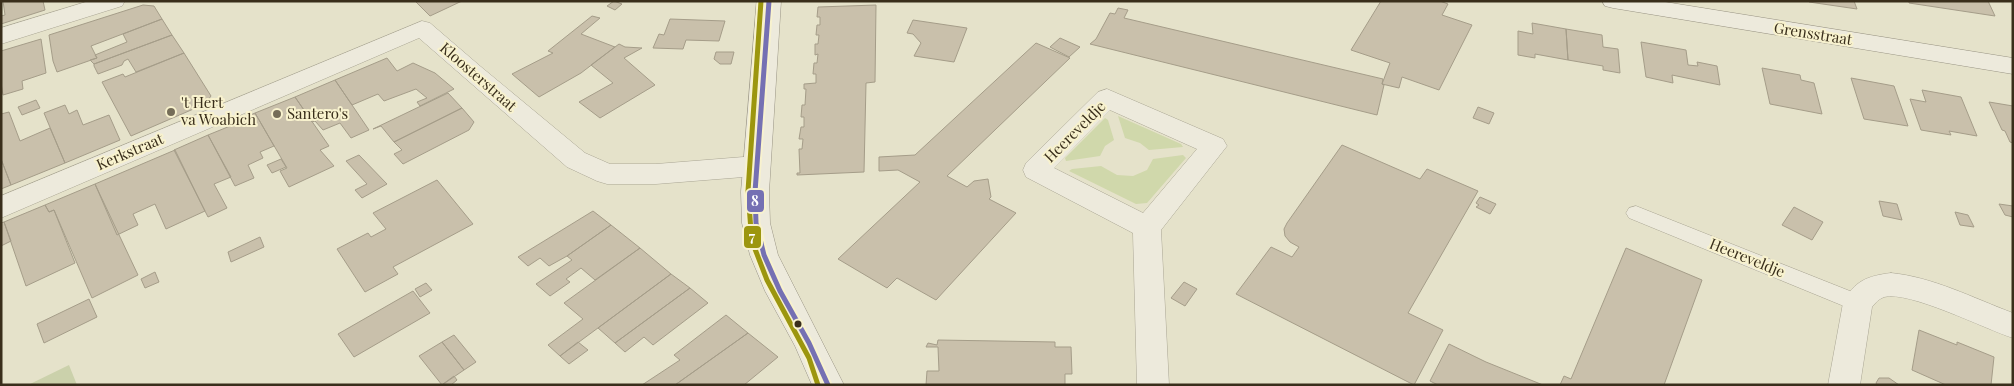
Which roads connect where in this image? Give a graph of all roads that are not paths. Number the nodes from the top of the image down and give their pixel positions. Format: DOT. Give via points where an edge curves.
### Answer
graph roads {
  1 [pos="114,1"];
  2 [pos="769,1"];
  3 [pos="1613,1"];
  4 [pos="1,36"];
  5 [pos="396,38"];
  6 [pos="2013,66"];
  7 [pos="756,166"];
  8 [pos="1,208"];
  9 [pos="1636,213"];
  10 [pos="1147,228"];
  11 [pos="1858,303"];
  12 [pos="2013,326"];
  13 [pos="827,384"];
  14 [pos="1153,385"];
  15 [pos="1844,385"];
  1 -- 4 [label="street"];
  2 -- 7 [label="street"];
  3 -- 6 [label="street, Grensstraat"];
  5 -- 7 [label="street, Kloosterstraat" via="422,28 576,160 608,174 656,174"];
  5 -- 8 [label="street, Kerkstraat"];
  7 -- 13 [label="street" via="756,223 764,255"];
  9 -- 11 [label="lane, Heereveldje"];
  10 -- 10 [label="street, Heereveldje" via="1036,170 1107,98 1214,146"];
  10 -- 14 [label="street"];
  11 -- 12 [label="street" via="1862,295 1880,286 1912,287"];
  11 -- 15 [label="street"];
}
